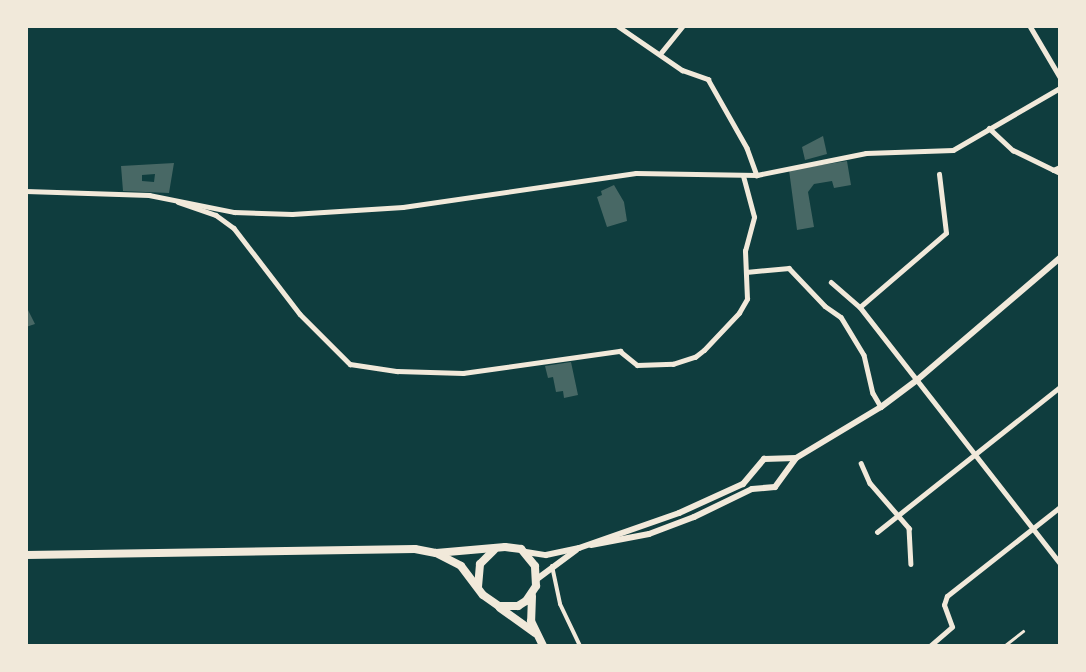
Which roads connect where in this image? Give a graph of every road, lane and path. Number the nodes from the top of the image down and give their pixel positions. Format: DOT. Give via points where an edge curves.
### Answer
graph roads {
  1 [pos="618,26"];
  2 [pos="683,26"];
  3 [pos="1030,26"];
  4 [pos="660,54"];
  5 [pos="1060,77"];
  6 [pos="1060,88"];
  7 [pos="989,128"];
  8 [pos="1060,166"];
  9 [pos="1053,170"];
  10 [pos="1060,173"];
  11 [pos="939,174"];
  12 [pos="757,175"];
  13 [pos="743,176"];
  14 [pos="26,190"];
  15 [pos="174,200"];
  16 [pos="1060,258"];
  17 [pos="746,272"];
  18 [pos="831,282"];
  19 [pos="860,308"];
  20 [pos="917,380"];
  21 [pos="1060,387"];
  22 [pos="880,407"];
  23 [pos="974,453"];
  24 [pos="796,458"];
  25 [pos="777,461"];
  26 [pos="861,463"];
  27 [pos="755,471"];
  28 [pos="784,476"];
  29 [pos="763,486"];
  30 [pos="1060,507"];
  31 [pos="898,514"];
  32 [pos="1033,528"];
  33 [pos="876,532"];
  34 [pos="582,547"];
  35 [pos="498,548"];
  36 [pos="526,552"];
  37 [pos="436,553"];
  38 [pos="26,555"];
  39 [pos="1060,563"];
  40 [pos="911,564"];
  41 [pos="552,566"];
  42 [pos="538,580"];
  43 [pos="534,591"];
  44 [pos="481,592"];
  45 [pos="490,602"];
  46 [pos="1023,631"];
  47 [pos="536,635"];
  48 [pos="543,646"];
  49 [pos="580,646"];
  50 [pos="930,646"];
  51 [pos="1004,646"];
  1 -- 4 [label="street"];
  2 -- 4 [label="street"];
  3 -- 5 [label="street"];
  4 -- 12 [label="street" via="682,70 708,79 747,148"];
  6 -- 7 [label="street"];
  7 -- 9 [label="street" via="1013,150"];
  7 -- 12 [label="street" via="953,150 859,154"];
  8 -- 9 [label="street"];
  9 -- 10 [label="street"];
  11 -- 19 [label="street" via="946,233"];
  12 -- 13 [label="street"];
  13 -- 15 [label="street" via="636,173 403,206 292,214 234,212"];
  13 -- 17 [label="street" via="754,217 745,251"];
  14 -- 15 [label="street" via="149,195"];
  15 -- 17 [label="street" via="216,215 234,228 300,314 350,364 397,371 463,373 620,351 637,365 685,361 704,350 743,308 748,294"];
  16 -- 20 [label="main road"];
  17 -- 22 [label="street" via="789,268 825,306 841,317 867,360 873,393"];
  18 -- 19 [label="street"];
  19 -- 20 [label="street"];
  20 -- 22 [label="main road"];
  20 -- 23 [label="street" via="922,391"];
  21 -- 23 [label="street"];
  22 -- 24 [label="main road"];
  23 -- 31 [label="street"];
  23 -- 32 [label="street"];
  24 -- 25 [label="main road"];
  24 -- 28 [label="main road"];
  25 -- 27 [label="main road" via="764,459"];
  25 -- 28 [label="main road"];
  26 -- 31 [label="street" via="870,482"];
  27 -- 29 [label="main road" via="757,481"];
  27 -- 34 [label="main road" via="743,484 679,513"];
  28 -- 29 [label="main road" via="774,487"];
  29 -- 34 [label="main road" via="662,530 618,542"];
  30 -- 32 [label="street"];
  31 -- 33 [label="street"];
  31 -- 40 [label="street" via="909,528"];
  32 -- 39 [label="street"];
  32 -- 50 [label="street" via="948,596 944,605 952,627"];
  34 -- 36 [label="main road" via="546,555"];
  34 -- 41 [label="main road"];
  35 -- 36 [label="main road" via="514,547"];
  35 -- 37 [label="main road"];
  35 -- 44 [label="main road" via="480,564 477,577"];
  36 -- 42 [label="main road" via="535,566"];
  37 -- 38 [label="main road" via="402,549"];
  37 -- 44 [label="main road" via="461,566"];
  41 -- 42 [label="main road"];
  41 -- 49 [label="street" via="562,611"];
  42 -- 43 [label="main road"];
  43 -- 45 [label="main road" via="518,606 499,606"];
  43 -- 47 [label="main road" via="530,615"];
  44 -- 45 [label="main road"];
  45 -- 47 [label="main road"];
  46 -- 51 [label="lane"];
  47 -- 48 [label="main road"];
}
